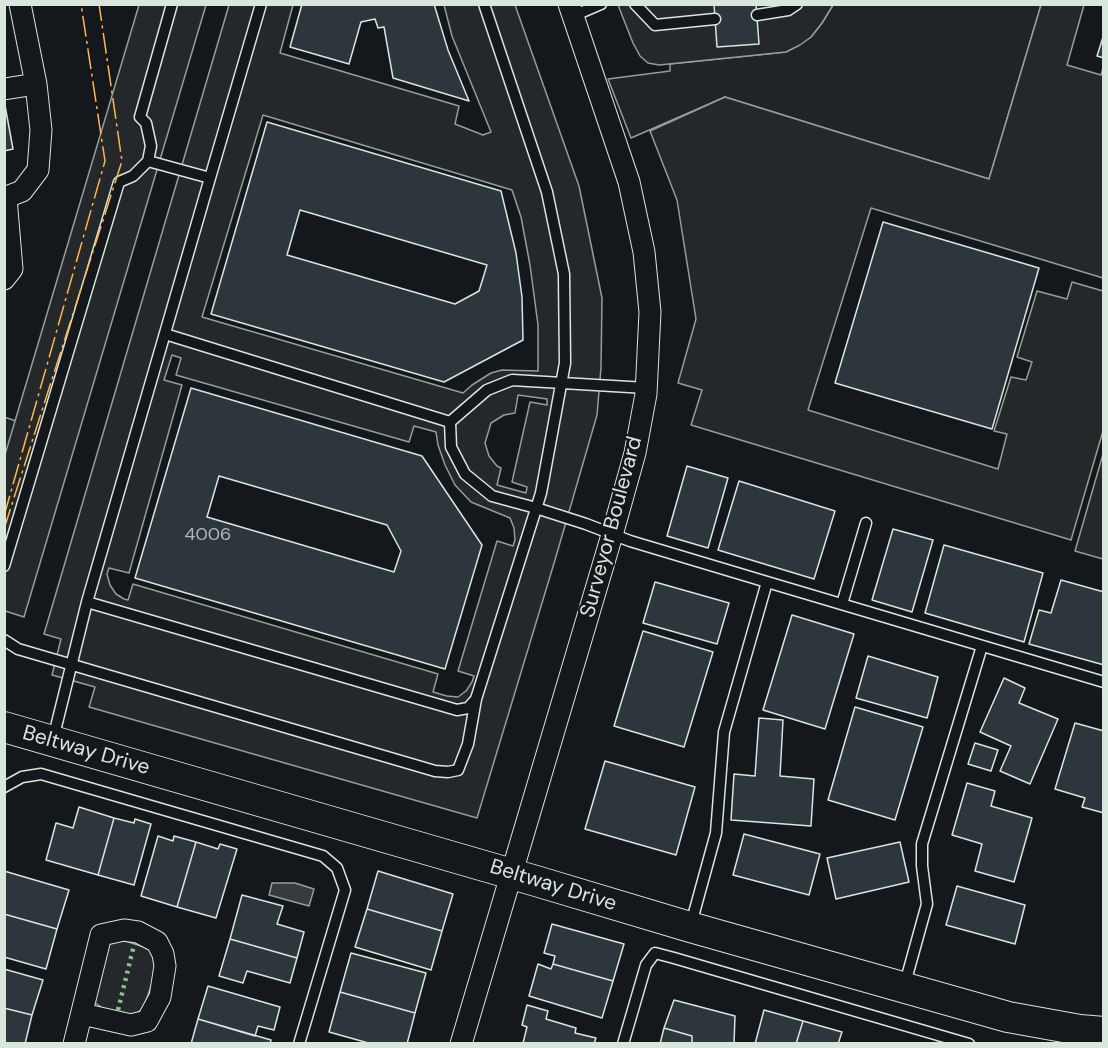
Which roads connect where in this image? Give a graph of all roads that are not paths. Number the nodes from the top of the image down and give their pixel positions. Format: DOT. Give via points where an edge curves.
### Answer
graph roads {
  1 [pos="20,4"];
  2 [pos="172,4"];
  3 [pos="261,4"];
  4 [pos="484,4"];
  5 [pos="601,4"];
  6 [pos="634,4"];
  7 [pos="797,4"];
  8 [pos="571,10"];
  9 [pos="757,15"];
  10 [pos="715,19"];
  11 [pos="36,84"];
  12 [pos="4,89"];
  13 [pos="148,161"];
  14 [pos="210,178"];
  15 [pos="5,198"];
  16 [pos="4,279"];
  17 [pos="165,334"];
  18 [pos="561,383"];
  19 [pos="646,388"];
  20 [pos="450,422"];
  21 [pos="536,508"];
  22 [pos="866,523"];
  23 [pos="612,535"];
  24 [pos="4,566"];
  25 [pos="767,582"];
  26 [pos="87,602"];
  27 [pos="842,604"];
  28 [pos="4,640"];
  29 [pos="982,646"];
  30 [pos="72,664"];
  31 [pos="1104,682"];
  32 [pos="476,699"];
  33 [pos="4,727"];
  34 [pos="52,741"];
  35 [pos="4,787"];
  36 [pos="511,874"];
  37 [pos="690,927"];
  38 [pos="904,987"];
  39 [pos="82,1014"];
  40 [pos="1104,1032"];
  41 [pos="74,1044"];
  42 [pos="299,1044"];
  43 [pos="461,1044"];
  44 [pos="623,1044"];
  45 [pos="969,1044"];
  1 -- 11 [label="street"];
  2 -- 13 [label="lane" via="140,117 146,123 151,146"];
  3 -- 14 [label="lane"];
  4 -- 18 [label="lane" via="550,204 564,274 565,363"];
  5 -- 8 [label="lane"];
  6 -- 10 [label="lane" via="655,25"];
  7 -- 9 [label="lane" via="788,10"];
  8 -- 19 [label="street, Surveyor Boulevard" via="629,182 644,252 650,312"];
  11 -- 12 [label="street"];
  11 -- 15 [label="street" via="41,130 38,170 21,191"];
  13 -- 14 [label="lane"];
  13 -- 24 [label="lane" via="119,182"];
  14 -- 17 [label="lane"];
  15 -- 16 [label="street" via="12,269"];
  17 -- 20 [label="lane"];
  17 -- 26 [label="lane"];
  18 -- 19 [label="lane"];
  18 -- 20 [label="lane" via="512,380 487,390"];
  18 -- 21 [label="lane"];
  19 -- 23 [label="street, Surveyor Boulevard" via="635,453"];
  20 -- 21 [label="lane" via="451,447 465,474 492,496"];
  21 -- 23 [label="lane"];
  21 -- 32 [label="lane"];
  22 -- 27 [label="lane"];
  23 -- 25 [label="lane"];
  23 -- 36 [label="street, Surveyor Boulevard"];
  25 -- 27 [label="lane"];
  25 -- 37 [label="lane" via="724,732 716,833"];
  26 -- 30 [label="lane"];
  26 -- 32 [label="lane" via="457,710 468,708"];
  27 -- 29 [label="lane"];
  28 -- 30 [label="lane" via="18,649"];
  29 -- 31 [label="lane"];
  29 -- 38 [label="lane" via="922,844 927,904"];
  30 -- 32 [label="lane" via="435,771 459,770"];
  30 -- 34 [label="lane"];
  33 -- 34 [label="street, Beltway Drive"];
  34 -- 36 [label="street, Beltway Drive"];
  35 -- 42 [label="lane" via="22,777 41,774 323,856 337,868 345,890"];
  36 -- 37 [label="street, Beltway Drive"];
  36 -- 43 [label="street, Surveyor Boulevard"];
  37 -- 38 [label="street, Beltway Drive"];
  38 -- 40 [label="street, Beltway Drive" via="1008,1017"];
  39 -- 39 [label="street" via="131,1025 147,1021 160,997 165,966 156,942 138,932 124,930 101,935"];
  39 -- 41 [label="street"];
  44 -- 45 [label="lane" via="646,965 655,953"];
}
